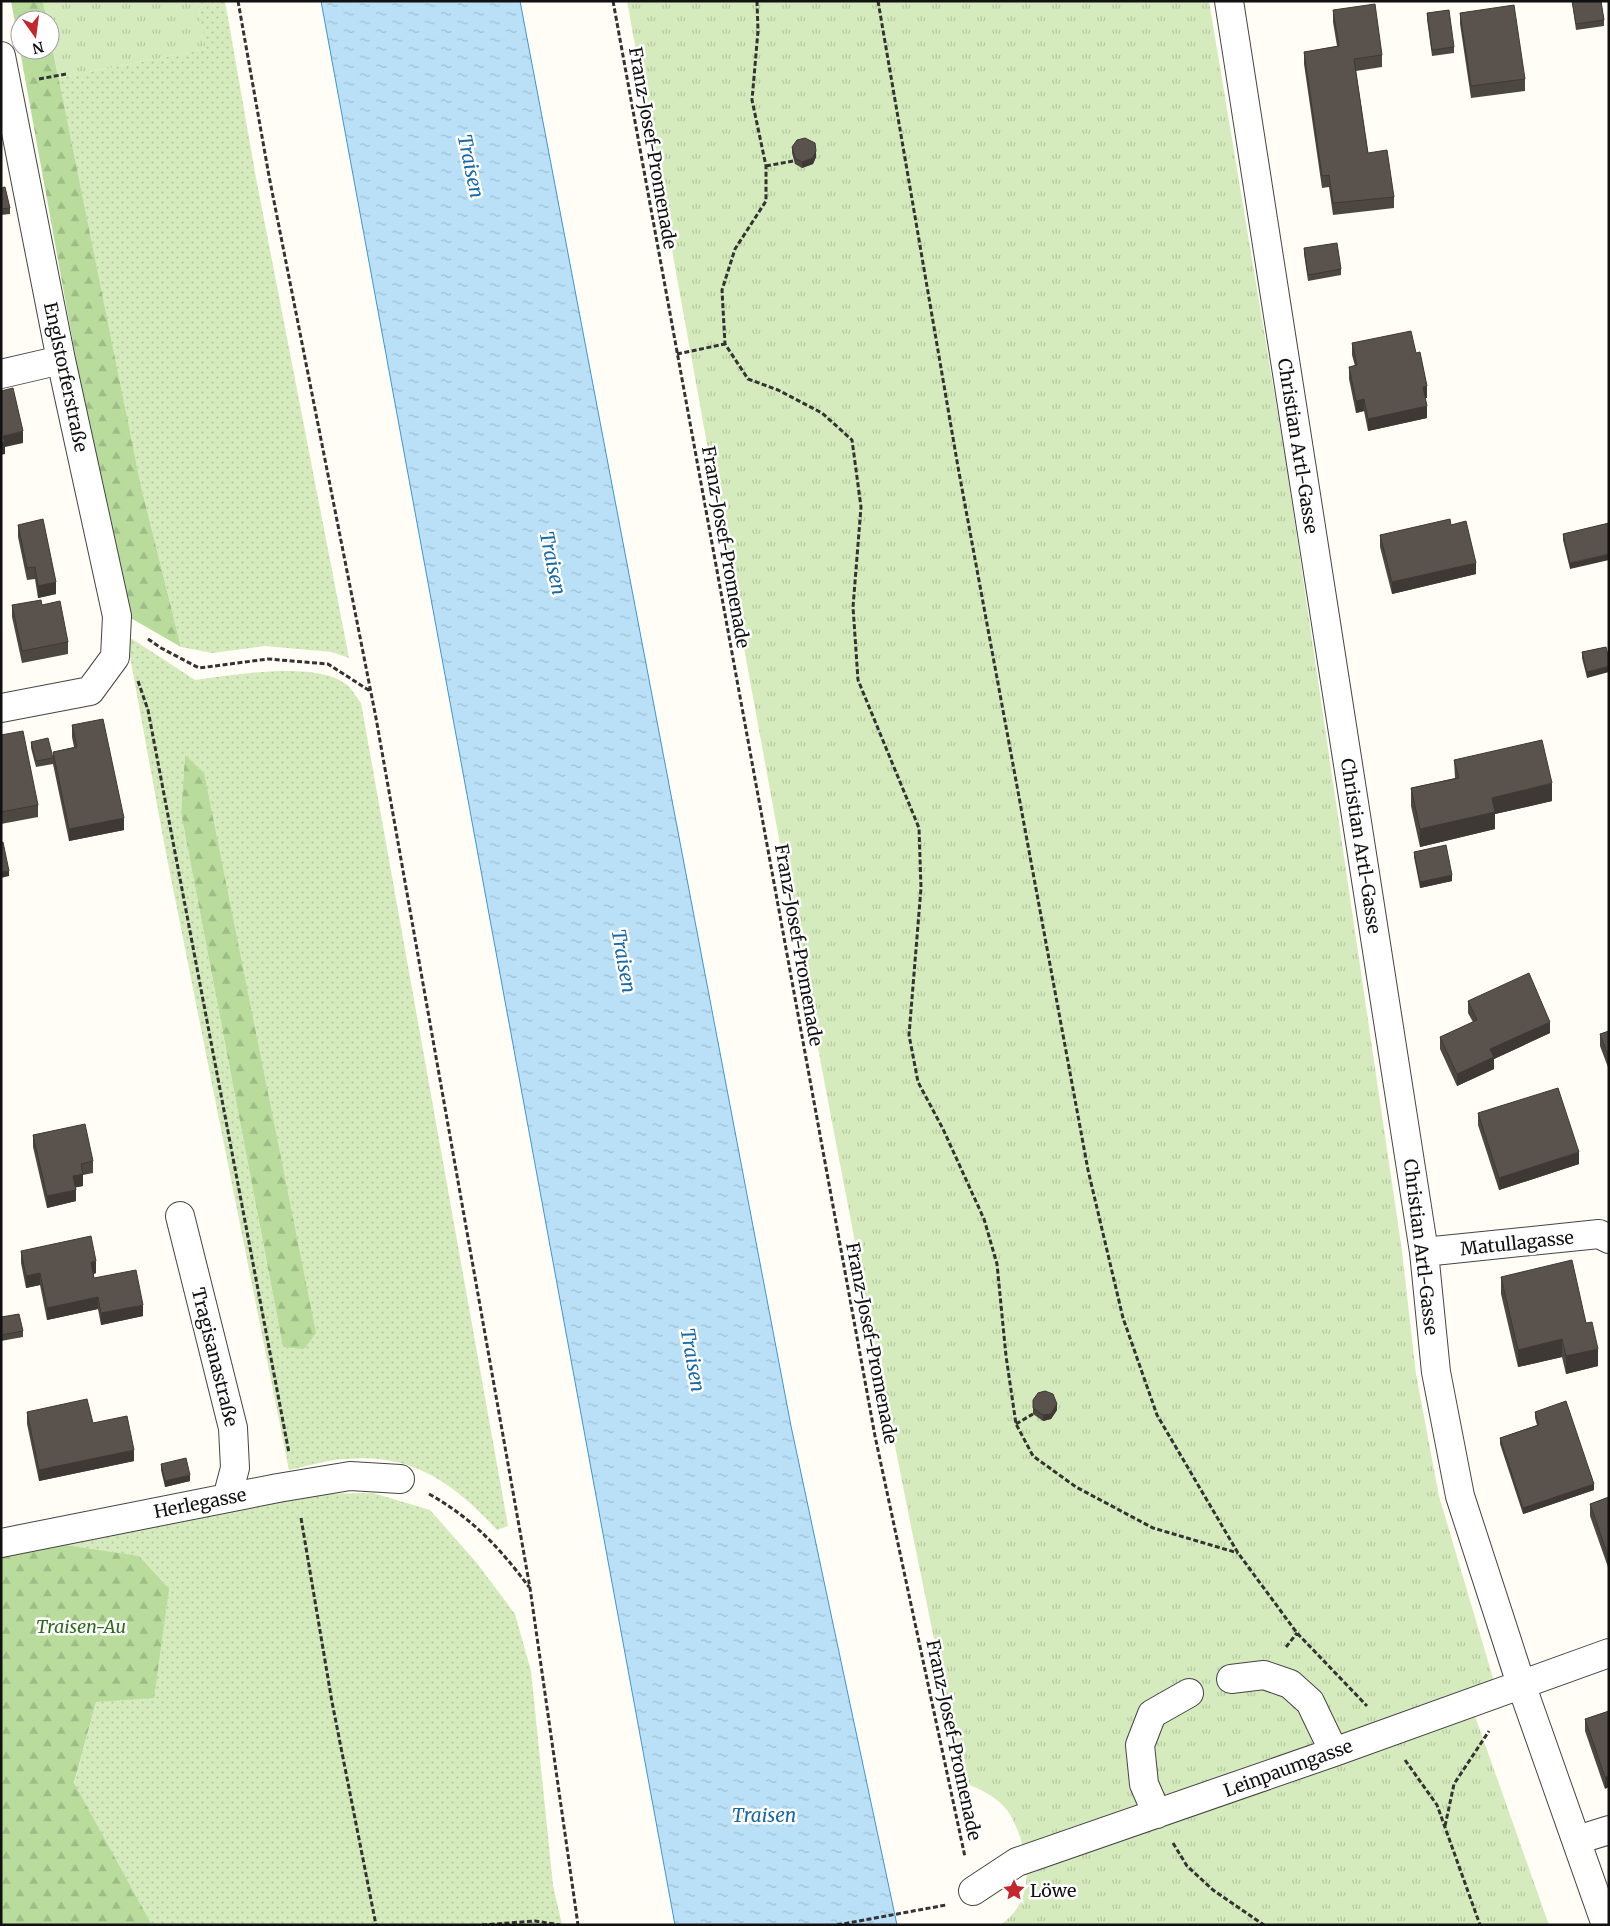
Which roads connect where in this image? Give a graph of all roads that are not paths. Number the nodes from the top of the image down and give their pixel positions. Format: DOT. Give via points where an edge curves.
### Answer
graph roads {
  1 [pos="1230,1"];
  2 [pos="1,56"];
  3 [pos="61,360"];
  4 [pos="1,374"];
  5 [pos="1,708"];
  6 [pos="180,1216"];
  7 [pos="1609,1239"];
  8 [pos="1424,1252"];
  9 [pos="400,1479"];
  10 [pos="227,1498"];
  11 [pos="1,1543"];
  12 [pos="1609,1653"];
  13 [pos="1231,1679"];
  14 [pos="1521,1684"];
  15 [pos="1189,1693"];
  16 [pos="1334,1752"];
  17 [pos="1157,1814"];
  18 [pos="1609,1830"];
  19 [pos="1577,1840"];
  20 [pos="962,1898"];
  21 [pos="1606,1925"];
  1 -- 8 [label="street, Christian Artl-Gasse"];
  2 -- 3 [label="street, Englstorferstraße"];
  3 -- 4 [label="street"];
  3 -- 5 [label="street, Englstorferstraße" via="117,616 115,657 90,691"];
  6 -- 10 [label="street, Tragisanastraße" via="233,1428 235,1468"];
  7 -- 8 [label="street, Matullagasse" via="1599,1234"];
  8 -- 14 [label="street, Christian Artl-Gasse" via="1436,1372 1460,1496"];
  9 -- 10 [label="street, Herlegasse" via="350,1476"];
  10 -- 11 [label="street, Herlegasse"];
  12 -- 14 [label="street, Leinpaumgasse"];
  13 -- 16 [label="street" via="1264,1675 1290,1684 1310,1702"];
  14 -- 16 [label="street, Leinpaumgasse"];
  14 -- 19 [label="street, Christian Artl-Gasse"];
  15 -- 17 [label="street" via="1152,1714 1140,1745 1144,1784"];
  16 -- 17 [label="street, Leinpaumgasse"];
  17 -- 20 [label="street, Leinpaumgasse" via="1017,1862"];
  18 -- 19 [label="street"];
  19 -- 21 [label="street, Christian Artl-Gasse"];
}
